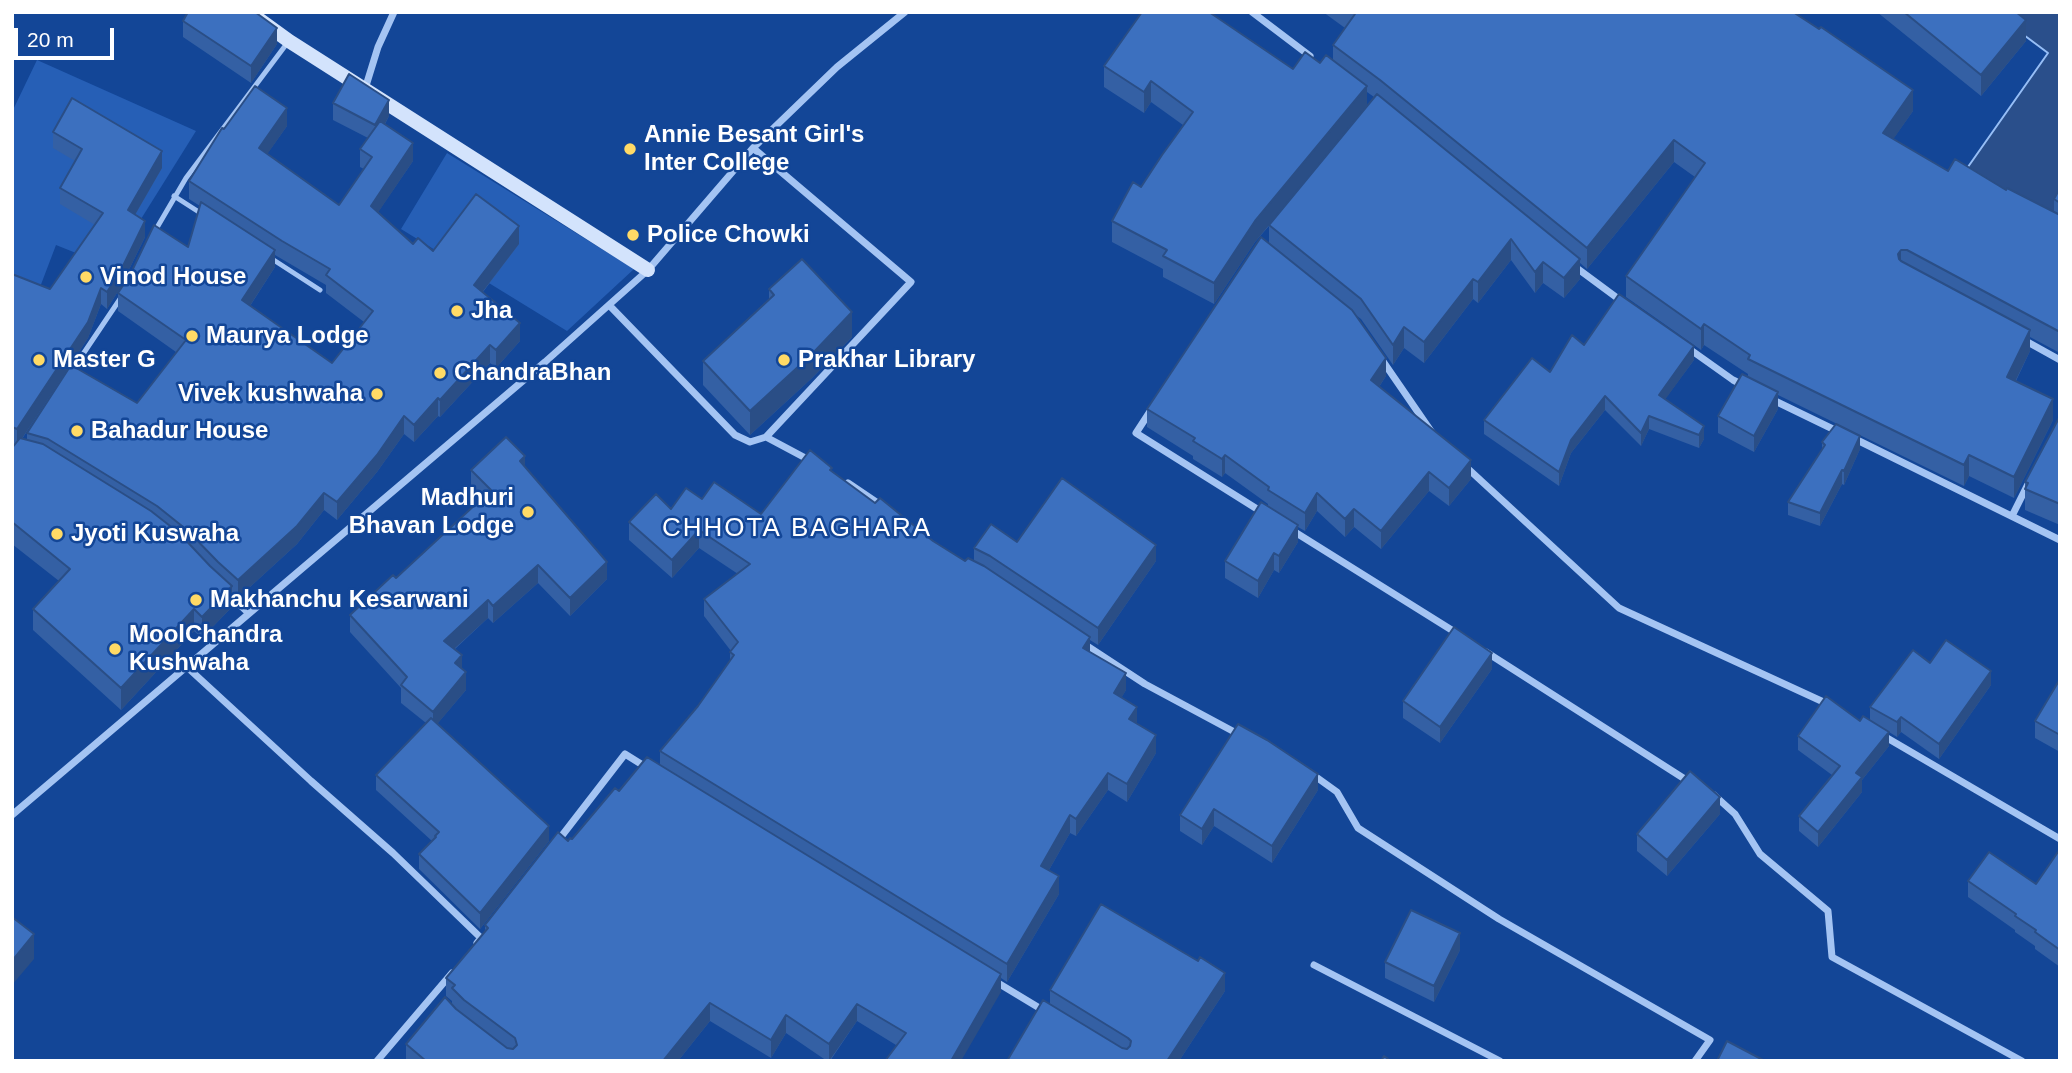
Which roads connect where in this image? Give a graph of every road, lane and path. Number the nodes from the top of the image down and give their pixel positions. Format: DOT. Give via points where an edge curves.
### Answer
graph roads {
  1 [pos="249,12"];
  2 [pos="394,12"];
  3 [pos="905,12"];
  4 [pos="1252,12"];
  5 [pos="289,41"];
  6 [pos="1314,59"];
  7 [pos="366,89"];
  8 [pos="753,148"];
  9 [pos="174,196"];
  10 [pos="208,218"];
  11 [pos="154,232"];
  12 [pos="264,254"];
  13 [pos="1570,262"];
  14 [pos="648,270"];
  15 [pos="320,290"];
  16 [pos="125,291"];
  17 [pos="609,305"];
  18 [pos="1635,311"];
  19 [pos="2014,335"];
  20 [pos="1678,341"];
  21 [pos="1372,345"];
  22 [pos="2060,360"];
  23 [pos="64,384"];
  24 [pos="1757,392"];
  25 [pos="1769,397"];
  26 [pos="1158,400"];
  27 [pos="766,437"];
  28 [pos="1438,440"];
  29 [pos="1458,459"];
  30 [pos="821,467"];
  31 [pos="2036,468"];
  32 [pos="843,480"];
  33 [pos="888,509"];
  34 [pos="2012,516"];
  35 [pos="1276,520"];
  36 [pos="1287,528"];
  37 [pos="2060,540"];
  38 [pos="225,593"];
  39 [pos="248,614"];
  40 [pos="1462,637"];
  41 [pos="1079,641"];
  42 [pos="1473,644"];
  43 [pos="187,667"];
  44 [pos="1834,706"];
  45 [pos="1870,727"];
  46 [pos="1248,739"];
  47 [pos="1305,770"];
  48 [pos="661,776"];
  49 [pos="1699,787"];
  50 [pos="1707,792"];
  51 [pos="12,815"];
  52 [pos="2060,839"];
  53 [pos="549,852"];
  54 [pos="489,928"];
  55 [pos="481,939"];
  56 [pos="473,948"];
  57 [pos="1314,965"];
  58 [pos="457,967"];
  59 [pos="982,973"];
  60 [pos="433,995"];
  61 [pos="442,1004"];
  62 [pos="1053,1017"];
  63 [pos="377,1061"];
  64 [pos="1500,1061"];
  65 [pos="1695,1061"];
  66 [pos="2022,1061"];
  1 -- 5 [label="street"];
  2 -- 7 [label="street"];
  3 -- 8 [label="street" via="837,67"];
  4 -- 6 [label="street"];
  5 -- 7 [label="street"];
  5 -- 9 [label="lane"];
  7 -- 14 [label="street"];
  8 -- 14 [label="street"];
  8 -- 27 [label="street" via="912,282"];
  9 -- 10 [label="lane"];
  9 -- 11 [label="lane"];
  12 -- 15 [label="lane"];
  13 -- 18 [label="street"];
  14 -- 17 [label="street"];
  16 -- 23 [label="lane"];
  17 -- 27 [label="street" via="735,435 750,442"];
  17 -- 39 [label="street"];
  19 -- 22 [label="street"];
  20 -- 24 [label="street"];
  21 -- 28 [label="street"];
  25 -- 34 [label="street"];
  26 -- 35 [label="street" via="1136,433"];
  27 -- 30 [label="street"];
  29 -- 44 [label="street" via="1619,608"];
  31 -- 34 [label="street"];
  32 -- 33 [label="street"];
  34 -- 37 [label="street"];
  36 -- 40 [label="street"];
  38 -- 39 [label="lane"];
  39 -- 43 [label="street"];
  41 -- 46 [label="street" via="1145,684"];
  42 -- 49 [label="street"];
  43 -- 51 [label="street"];
  43 -- 55 [label="street"];
  45 -- 52 [label="street"];
  47 -- 65 [label="street" via="1337,792 1358,828 1499,919 1710,1040"];
  48 -- 53 [label="street" via="625,754"];
  50 -- 66 [label="street" via="1735,814 1760,854 1828,911 1832,957"];
  54 -- 55 [label="street"];
  55 -- 56 [label="street"];
  57 -- 64 [label="street"];
  58 -- 60 [label="street"];
  59 -- 62 [label="street"];
  60 -- 61 [label="street"];
  60 -- 63 [label="street"];
}
